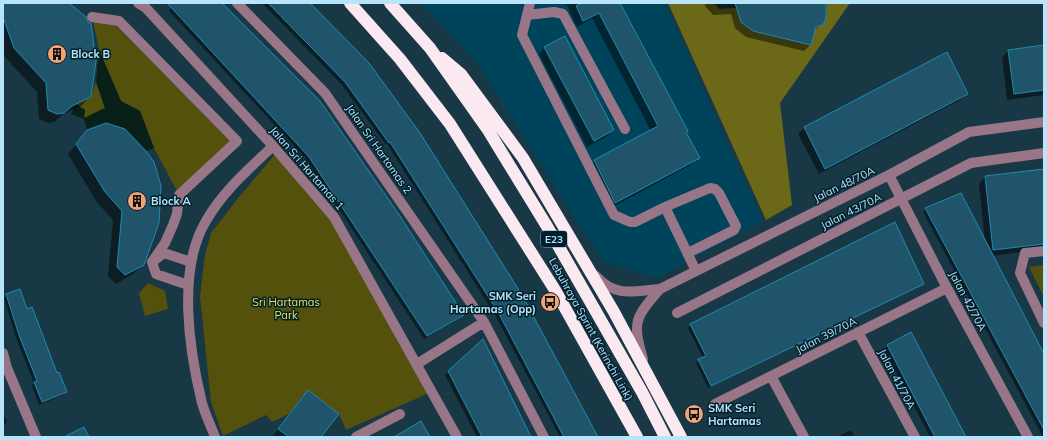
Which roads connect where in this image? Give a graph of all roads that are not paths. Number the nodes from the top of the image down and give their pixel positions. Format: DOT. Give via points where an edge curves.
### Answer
graph roads {
  1 [pos="238,3"];
  2 [pos="350,3"];
  3 [pos="390,3"];
  4 [pos="530,3"];
  5 [pos="145,5"];
  6 [pos="527,15"];
  7 [pos="92,18"];
  8 [pos="430,48"];
  9 [pos="1044,122"];
  10 [pos="625,129"];
  11 [pos="273,146"];
  12 [pos="1044,153"];
  13 [pos="889,175"];
  14 [pos="901,199"];
  15 [pos="665,207"];
  16 [pos="1044,251"];
  17 [pos="688,253"];
  18 [pos="152,262"];
  19 [pos="191,262"];
  20 [pos="588,267"];
  21 [pos="696,271"];
  22 [pos="188,285"];
  23 [pos="948,288"];
  24 [pos="660,289"];
  25 [pos="676,313"];
  26 [pos="484,322"];
  27 [pos="1044,323"];
  28 [pos="858,332"];
  29 [pos="3,353"];
  30 [pos="590,354"];
  31 [pos="417,364"];
  32 [pos="646,371"];
  33 [pos="771,376"];
  34 [pos="715,404"];
  35 [pos="400,414"];
  36 [pos="36,437"];
  37 [pos="215,437"];
  38 [pos="356,437"];
  39 [pos="457,437"];
  40 [pos="544,437"];
  41 [pos="632,437"];
  42 [pos="637,437"];
  43 [pos="665,437"];
  44 [pos="681,437"];
  45 [pos="804,437"];
  46 [pos="915,437"];
  47 [pos="1028,437"];
  1 -- 26 [label="street, Jalan Sri Hartamas 2" via="325,93"];
  2 -- 30 [label="highway, Lebuhraya Sprint (Kerinchi Link) / E23" via="400,59 450,124 542,268"];
  3 -- 8 [label="highway, Lebuhraya Sprint (Kerinchi Link) / E23"];
  4 -- 6 [label="street"];
  5 -- 11 [label="street, Jalan Sri Hartamas 1"];
  6 -- 10 [label="street" via="554,12 563,14"];
  6 -- 15 [label="street" via="522,35 614,215 635,222"];
  7 -- 18 [label="street" via="119,21 237,141 179,195 173,225"];
  8 -- 20 [label="highway" via="462,74 523,158"];
  8 -- 43 [label="highway, Lebuhraya Sprint (Kerinchi Link) / E23" via="488,130 548,228"];
  9 -- 13 [label="street, Jalan 48/70A" via="969,132"];
  11 -- 19 [label="street" via="229,187 216,205 204,222"];
  11 -- 31 [label="street, Jalan Sri Hartamas 1" via="334,217"];
  12 -- 14 [label="street, Jalan 43/70A" via="971,163"];
  13 -- 14 [label="street, Jalan 42/70A"];
  13 -- 21 [label="street, Jalan 48/70A"];
  14 -- 23 [label="street, Jalan 42/70A"];
  14 -- 25 [label="street, Jalan 43/70A"];
  15 -- 17 [label="street"];
  15 -- 17 [label="street" via="710,188 715,189 736,226 734,230"];
  16 -- 27 [label="street" via="1025,253 1020,273"];
  17 -- 21 [label="street"];
  18 -- 19 [label="street" via="164,252"];
  18 -- 22 [label="street" via="156,274"];
  19 -- 22 [label="street"];
  20 -- 24 [label="street, Jalan 48/70A" via="609,288 619,291"];
  20 -- 32 [label="highway"];
  21 -- 24 [label="street, Jalan 48/70A"];
  22 -- 37 [label="street" via="190,345 202,404"];
  23 -- 28 [label="street, Jalan 39/70A"];
  23 -- 47 [label="street, Jalan 42/70A"];
  24 -- 32 [label="street, Jalan 48/70A" via="641,313 637,323"];
  26 -- 31 [label="street"];
  26 -- 40 [label="street, Jalan Sri Hartamas 2"];
  28 -- 33 [label="street, Jalan 39/70A"];
  28 -- 46 [label="street, Jalan 41/70A"];
  29 -- 36 [label="street"];
  30 -- 41 [label="highway"];
  30 -- 42 [label="highway, Lebuhraya Sprint (Kerinchi Link) / E23"];
  31 -- 39 [label="street, Jalan Sri Hartamas 1"];
  32 -- 44 [label="highway"];
  33 -- 34 [label="street, Jalan 39/70A"];
  33 -- 45 [label="street"];
  35 -- 38 [label="street"];
}
